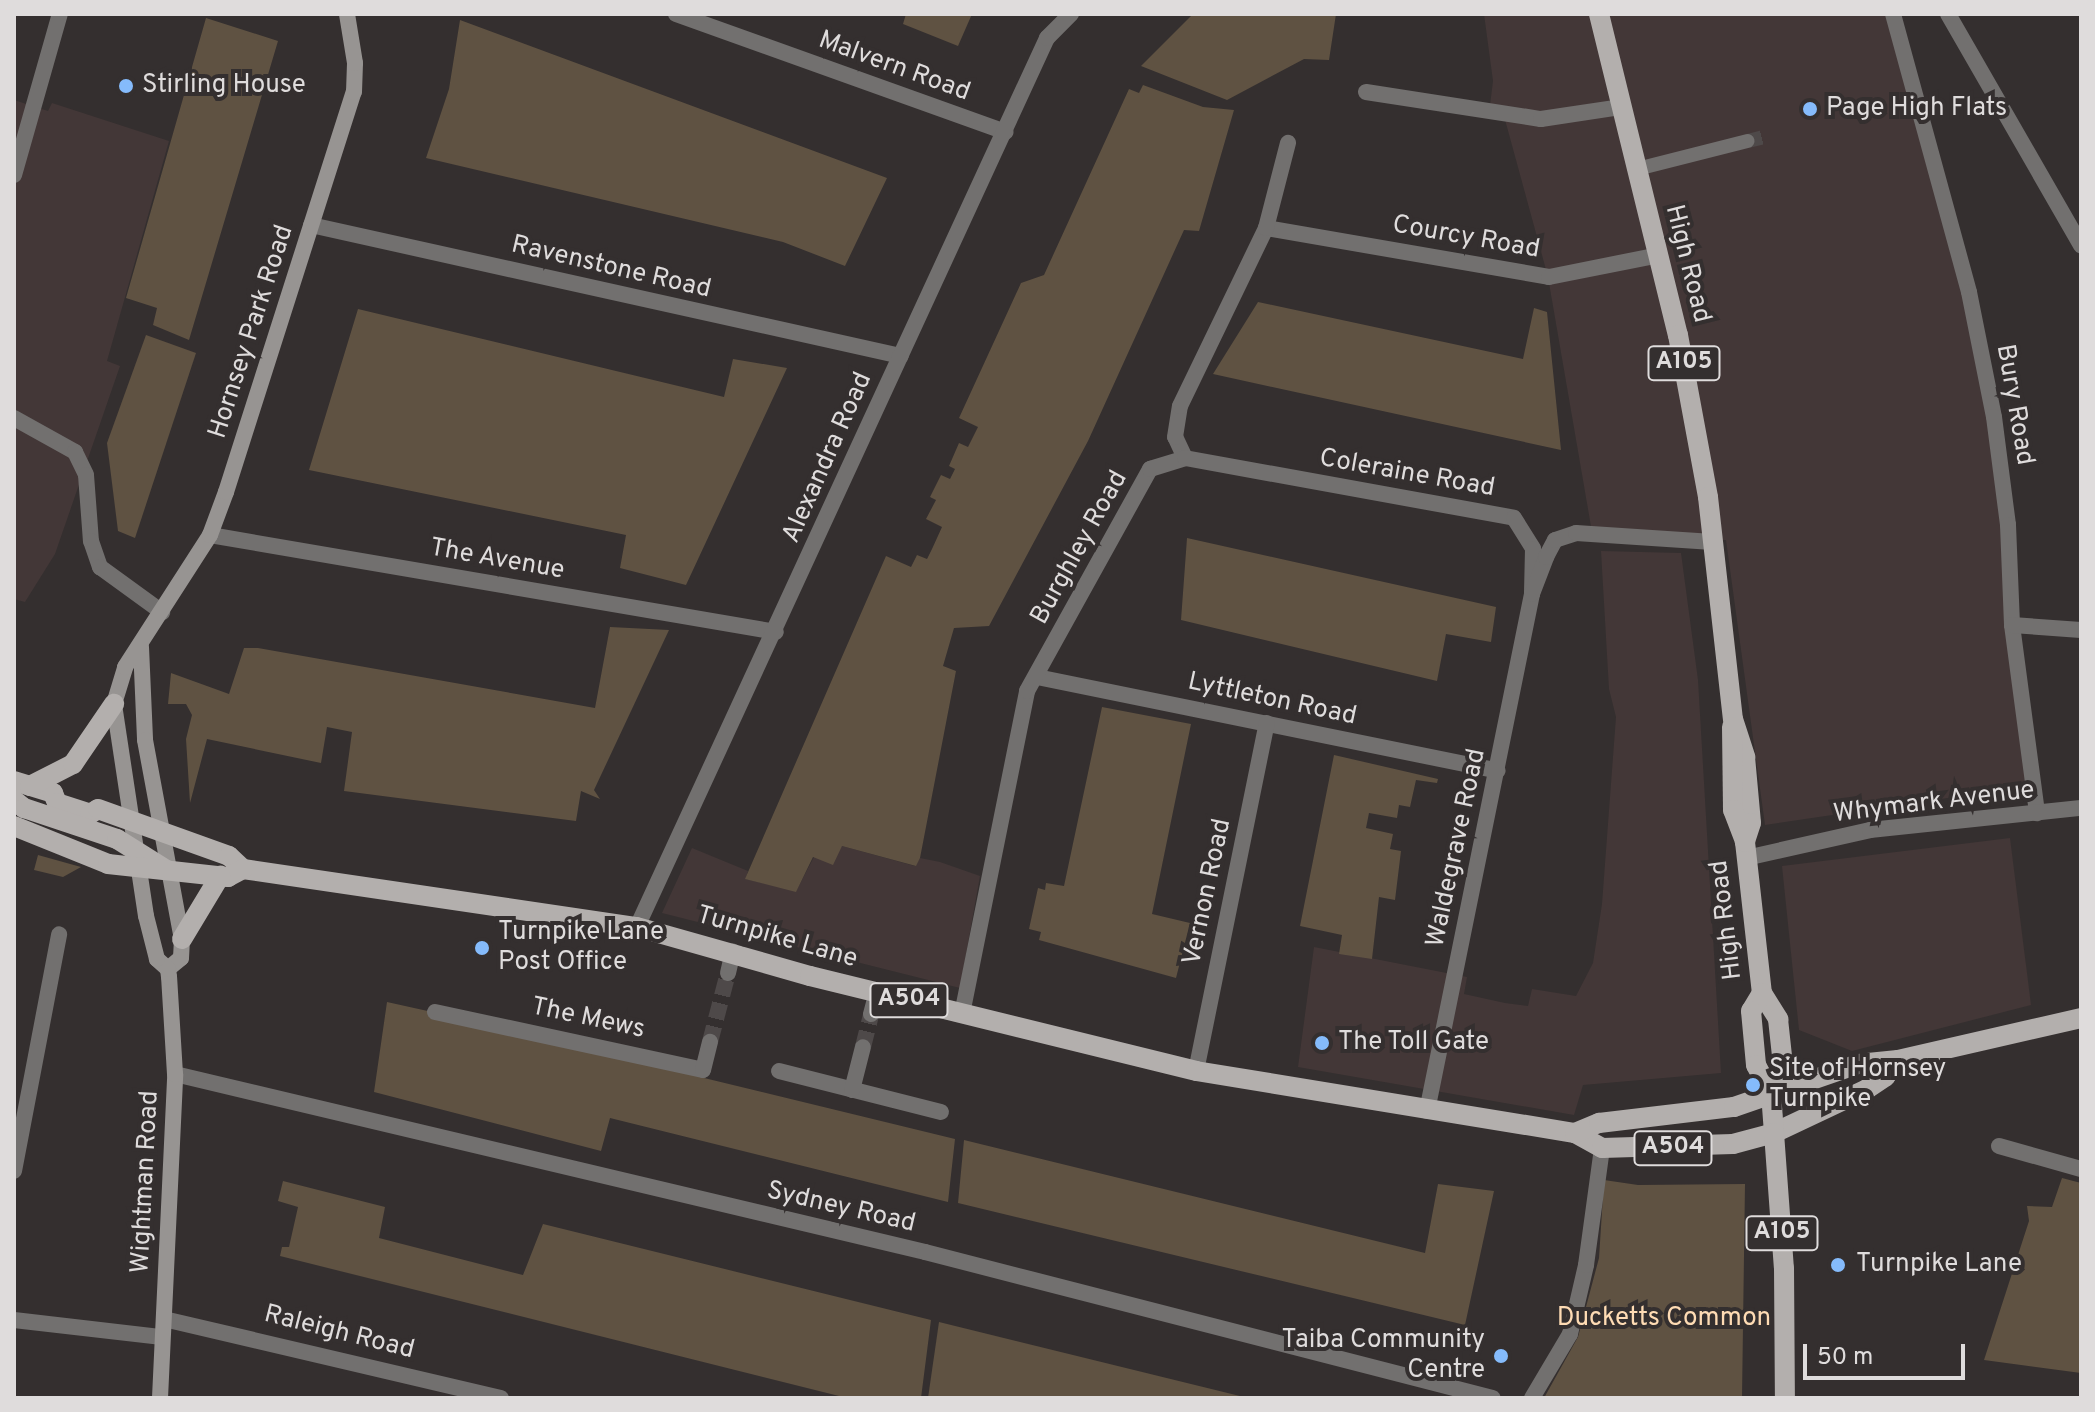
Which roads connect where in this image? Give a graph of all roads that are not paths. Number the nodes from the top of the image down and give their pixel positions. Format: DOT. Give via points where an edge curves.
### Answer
graph roads {
  1 [pos="60,14"];
  2 [pos="347,14"];
  3 [pos="676,14"];
  4 [pos="1071,14"];
  5 [pos="1599,14"];
  6 [pos="1893,14"];
  7 [pos="1948,14"];
  8 [pos="1366,92"];
  9 [pos="1620,107"];
  10 [pos="1005,132"];
  11 [pos="1748,141"];
  12 [pos="1288,143"];
  13 [pos="1637,169"];
  14 [pos="14,175"];
  15 [pos="311,225"];
  16 [pos="1266,228"];
  17 [pos="2081,245"];
  18 [pos="1659,255"];
  19 [pos="901,356"];
  20 [pos="14,418"];
  21 [pos="1185,458"];
  22 [pos="210,535"];
  23 [pos="1713,542"];
  24 [pos="1532,594"];
  25 [pos="162,612"];
  26 [pos="2012,625"];
  27 [pos="2081,630"];
  28 [pos="776,632"];
  29 [pos="141,647"];
  30 [pos="1037,677"];
  31 [pos="114,704"];
  32 [pos="1267,723"];
  33 [pos="1497,771"];
  34 [pos="22,783"];
  35 [pos="14,800"];
  36 [pos="2081,808"];
  37 [pos="2037,813"];
  38 [pos="132,823"];
  39 [pos="14,826"];
  40 [pos="165,837"];
  41 [pos="133,848"];
  42 [pos="1745,850"];
  43 [pos="138,868"];
  44 [pos="243,869"];
  45 [pos="171,873"];
  46 [pos="220,876"];
  47 [pos="637,927"];
  48 [pos="59,934"];
  49 [pos="182,939"];
  50 [pos="733,952"];
  51 [pos="168,969"];
  52 [pos="728,973"];
  53 [pos="877,992"];
  54 [pos="435,1012"];
  55 [pos="871,1014"];
  56 [pos="962,1014"];
  57 [pos="2081,1018"];
  58 [pos="710,1042"];
  59 [pos="863,1047"];
  60 [pos="1896,1061"];
  61 [pos="779,1071"];
  62 [pos="1196,1071"];
  63 [pos="175,1074"];
  64 [pos="852,1090"];
  65 [pos="1771,1093"];
  66 [pos="1427,1111"];
  67 [pos="941,1112"];
  68 [pos="1575,1133"];
  69 [pos="1774,1133"];
  70 [pos="1999,1146"];
  71 [pos="1602,1148"];
  72 [pos="2081,1169"];
  73 [pos="14,1171"];
  74 [pos="164,1319"];
  75 [pos="14,1320"];
  76 [pos="162,1337"];
  77 [pos="160,1398"];
  78 [pos="501,1398"];
  79 [pos="1493,1398"];
  80 [pos="1532,1398"];
  81 [pos="1785,1398"];
  1 -- 14 [label="street"];
  2 -- 15 [label="main road, Hornsey Park Road" via="354,92"];
  3 -- 10 [label="street, Malvern Road"];
  4 -- 10 [label="street, Alexandra Road" via="1047,38"];
  5 -- 9 [label="main road, High Road / A105"];
  6 -- 26 [label="street, Bury Road" via="1969,292 1994,417"];
  7 -- 17 [label="street"];
  8 -- 9 [label="street" via="1541,119"];
  9 -- 13 [label="main road, High Road / A105"];
  10 -- 19 [label="street, Alexandra Road"];
  11 -- 13 [label="street"];
  12 -- 16 [label="street"];
  13 -- 18 [label="main road, High Road / A105"];
  15 -- 19 [label="street, Ravenstone Road"];
  15 -- 22 [label="main road, Hornsey Park Road"];
  16 -- 18 [label="street, Courcy Road" via="1549,277"];
  16 -- 21 [label="street" via="1180,406 1175,437"];
  18 -- 23 [label="main road, High Road / A105" via="1681,349"];
  19 -- 28 [label="street, Alexandra Road"];
  20 -- 25 [label="street" via="75,452 86,475 91,541 100,567"];
  21 -- 24 [label="street, Coleraine Road" via="1514,518 1533,549"];
  21 -- 30 [label="street, Burghley Road" via="1150,469"];
  22 -- 25 [label="main road, Hornsey Park Road"];
  22 -- 28 [label="street, The Avenue"];
  23 -- 24 [label="street" via="1576,533 1555,540"];
  23 -- 42 [label="main road, High Road / A105" via="1733,719 1745,757 1751,823"];
  24 -- 33 [label="street, Waldegrave Road"];
  25 -- 29 [label="main road, Hornsey Park Road"];
  26 -- 27 [label="street"];
  26 -- 37 [label="street, Bury Road"];
  28 -- 47 [label="street, Alexandra Road"];
  29 -- 31 [label="main road, Hornsey Park Road" via="125,667"];
  29 -- 40 [label="main road" via="145,740"];
  30 -- 32 [label="street, Lyttleton Road"];
  30 -- 56 [label="street, Burghley Road" via="1027,691"];
  31 -- 34 [label="main road, A504" via="73,764"];
  31 -- 38 [label="main road, Hornsey Park Road"];
  32 -- 33 [label="street, Lyttleton Road"];
  32 -- 62 [label="street, Vernon Road"];
  33 -- 66 [label="street, Waldegrave Road"];
  34 -- 38 [label="main road, Turnpike Lane / A504" via="53,793 57,803 90,814 98,809"];
  35 -- 41 [label="main road"];
  36 -- 37 [label="street, Whymark Avenue"];
  37 -- 42 [label="street, Whymark Avenue" via="1870,830"];
  38 -- 40 [label="main road, Turnpike Lane / A504"];
  38 -- 41 [label="main road, Hornsey Park Road"];
  39 -- 43 [label="main road, Turnpike Lane / A504" via="101,862"];
  40 -- 44 [label="main road, Turnpike Lane / A504" via="229,856"];
  40 -- 45 [label="main road"];
  41 -- 43 [label="main road, Wightman Road"];
  41 -- 45 [label="main road"];
  42 -- 65 [label="main road, High Road / A105" via="1762,993 1751,1011 1756,1065"];
  43 -- 45 [label="main road, Turnpike Lane / A504"];
  43 -- 51 [label="main road, Wightman Road" via="157,959"];
  44 -- 46 [label="main road, Turnpike Lane / A504"];
  44 -- 47 [label="main road, Turnpike Lane / A504"];
  45 -- 46 [label="main road, Turnpike Lane / A504"];
  45 -- 49 [label="main road"];
  46 -- 49 [label="main road"];
  47 -- 50 [label="main road, Turnpike Lane / A504"];
  48 -- 73 [label="street"];
  49 -- 51 [label="main road, Wightman Road" via="181,958"];
  50 -- 52 [label="street"];
  50 -- 53 [label="main road, Turnpike Lane / A504"];
  51 -- 63 [label="main road, Wightman Road"];
  53 -- 55 [label="street"];
  53 -- 56 [label="main road, Turnpike Lane / A504"];
  54 -- 58 [label="street, The Mews" via="703,1070"];
  56 -- 62 [label="main road, Turnpike Lane / A504"];
  57 -- 60 [label="main road, Turnpike Lane"];
  59 -- 64 [label="street"];
  60 -- 65 [label="main road, Turnpike Lane" via="1858,1064"];
  60 -- 69 [label="main road, Turnpike Lane" via="1885,1077 1860,1093"];
  61 -- 64 [label="street"];
  62 -- 66 [label="main road, Turnpike Lane / A504"];
  63 -- 74 [label="main road, Wightman Road"];
  63 -- 79 [label="street, Sydney Road" via="951,1259"];
  64 -- 67 [label="street"];
  65 -- 68 [label="main road, Turnpike Lane / A504" via="1734,1107 1599,1123"];
  65 -- 69 [label="main road, High Road / A105"];
  66 -- 68 [label="main road, Turnpike Lane / A504"];
  68 -- 71 [label="main road, Turnpike Lane / A504"];
  69 -- 71 [label="main road, Turnpike Lane / A504" via="1706,1147"];
  69 -- 81 [label="main road, A105" via="1784,1268"];
  70 -- 72 [label="street"];
  71 -- 80 [label="street" via="1586,1265 1570,1334"];
  74 -- 76 [label="main road, Wightman Road"];
  74 -- 78 [label="street, Raleigh Road"];
  75 -- 76 [label="street"];
  76 -- 77 [label="main road, Wightman Road"];
}
